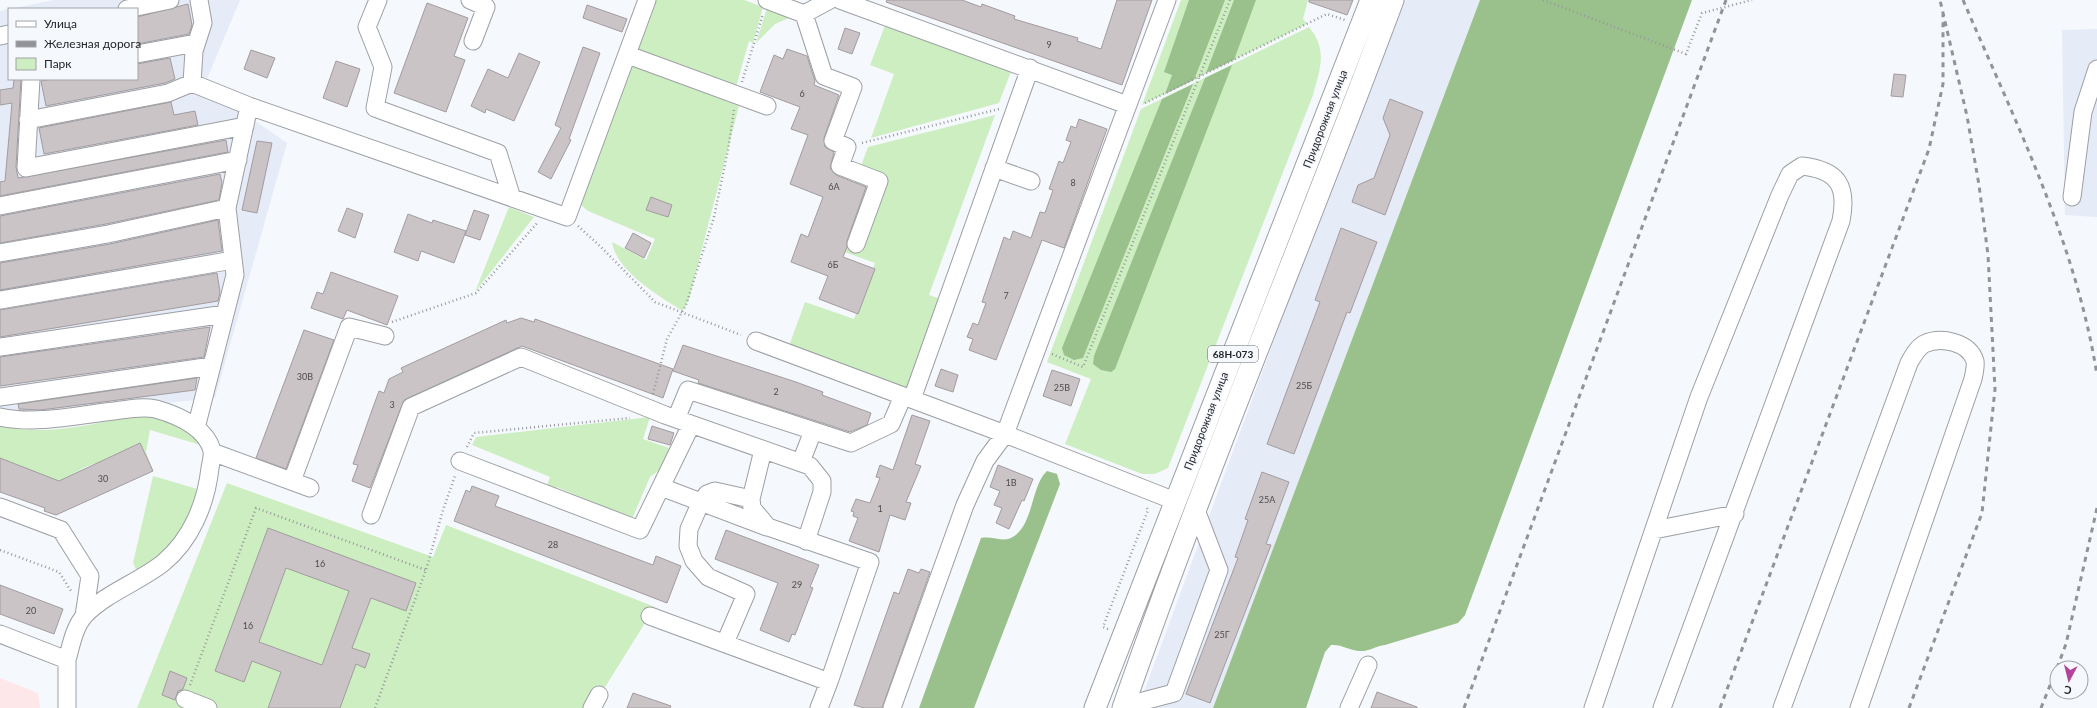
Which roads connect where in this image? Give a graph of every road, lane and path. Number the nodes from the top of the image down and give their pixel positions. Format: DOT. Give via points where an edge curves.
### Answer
graph roads {
  1 [pos="170,0"];
  2 [pos="199,0"];
  3 [pos="378,0"];
  4 [pos="470,0"];
  5 [pos="647,0"];
  6 [pos="830,0"];
  7 [pos="840,0"];
  8 [pos="1167,0"];
  9 [pos="1230,0"];
  10 [pos="1371,0"];
  11 [pos="1393,0"];
  12 [pos="1543,0"];
  13 [pos="1752,0"];
  14 [pos="766,4"];
  15 [pos="132,8"];
  16 [pos="804,14"];
  17 [pos="1348,21"];
  18 [pos="473,41"];
  19 [pos="196,43"];
  20 [pos="138,54"];
  21 [pos="628,55"];
  22 [pos="1030,68"];
  23 [pos="2097,69"];
  24 [pos="1201,75"];
  25 [pos="30,80"];
  26 [pos="192,83"];
  27 [pos="738,96"];
  28 [pos="1017,104"];
  29 [pos="1127,105"];
  30 [pos="249,106"];
  31 [pos="767,106"];
  32 [pos="28,120"];
  33 [pos="245,126"];
  34 [pos="847,147"];
  35 [pos="238,160"];
  36 [pos="994,168"];
  37 [pos="1031,181"];
  38 [pos="511,196"];
  39 [pos="2072,197"];
  40 [pos="0,206"];
  41 [pos="227,208"];
  42 [pos="549,210"];
  43 [pos="567,216"];
  44 [pos="856,244"];
  45 [pos="0,253"];
  46 [pos="233,260"];
  47 [pos="0,300"];
  48 [pos="225,314"];
  49 [pos="367,331"];
  50 [pos="385,336"];
  51 [pos="756,341"];
  52 [pos="0,347"];
  53 [pos="1052,354"];
  54 [pos="212,366"];
  55 [pos="0,397"];
  56 [pos="907,397"];
  57 [pos="649,408"];
  58 [pos="0,417"];
  59 [pos="635,418"];
  60 [pos="684,422"];
  61 [pos="196,428"];
  62 [pos="813,431"];
  63 [pos="1005,434"];
  64 [pos="763,450"];
  65 [pos="212,452"];
  66 [pos="460,461"];
  67 [pos="801,462"];
  68 [pos="292,481"];
  69 [pos="661,487"];
  70 [pos="310,488"];
  71 [pos="751,499"];
  72 [pos="1175,501"];
  73 [pos="700,504"];
  74 [pos="1147,505"];
  75 [pos="0,507"];
  76 [pos="1196,510"];
  77 [pos="1734,514"];
  78 [pos="371,515"];
  79 [pos="768,527"];
  80 [pos="1654,530"];
  81 [pos="806,541"];
  82 [pos="0,550"];
  83 [pos="426,570"];
  84 [pos="84,616"];
  85 [pos="650,616"];
  86 [pos="0,634"];
  87 [pos="1124,634"];
  88 [pos="725,643"];
  89 [pos="67,660"];
  90 [pos="1368,665"];
  91 [pos="829,682"];
  92 [pos="185,699"];
  93 [pos="1125,707"];
  94 [pos="66,708"];
  95 [pos="208,708"];
  96 [pos="375,708"];
  97 [pos="820,708"];
  98 [pos="892,708"];
  99 [pos="1095,708"];
  100 [pos="1349,708"];
  101 [pos="1593,708"];
  102 [pos="1662,708"];
  103 [pos="1782,708"];
  104 [pos="1859,708"];
  1 -- 15 [label="street"];
  2 -- 19 [label="street" via="203,23"];
  3 -- 38 [label="street" via="367,27 383,67 375,108 498,153"];
  4 -- 18 [label="street" via="486,7"];
  5 -- 21 [label="street"];
  6 -- 16 [label="street"];
  7 -- 22 [label="street"];
  8 -- 29 [label="street"];
  9 -- 24 [label="path"];
  10 -- 72 [label="main road, Придорожная улица / 68Н-073"];
  11 -- 76 [label="main road, 68Н-073"];
  12 -- 13 [label="path" via="1686,54 1702,13"];
  14 -- 16 [label="street"];
  14 -- 27 [label="path"];
  16 -- 34 [label="street" via="824,76 853,87 833,141"];
  17 -- 24 [label="path" via="1327,14"];
  19 -- 20 [label="street"];
  19 -- 26 [label="street"];
  21 -- 27 [label="street"];
  21 -- 43 [label="street"];
  22 -- 28 [label="street"];
  22 -- 29 [label="street"];
  23 -- 39 [label="street" via="2083,112"];
  24 -- 29 [label="path" via="1139,106"];
  24 -- 53 [label="path" via="1083,367"];
  25 -- 32 [label="street"];
  26 -- 30 [label="street"];
  26 -- 32 [label="street" via="168,93"];
  27 -- 31 [label="street"];
  27 -- 57 [label="path" via="714,217 686,305 667,339"];
  28 -- 34 [label="path"];
  28 -- 36 [label="street"];
  29 -- 63 [label="street"];
  30 -- 33 [label="street"];
  30 -- 38 [label="street"];
  32 -- 33 [label="street" via="26,168"];
  33 -- 35 [label="street"];
  34 -- 44 [label="street" via="840,166 880,182"];
  35 -- 40 [label="street"];
  35 -- 41 [label="street"];
  36 -- 37 [label="street"];
  36 -- 56 [label="street"];
  38 -- 42 [label="street"];
  41 -- 45 [label="street" via="108,234"];
  41 -- 46 [label="street"];
  42 -- 43 [label="street"];
  42 -- 49 [label="path" via="476,293"];
  43 -- 51 [label="path" via="656,302"];
  46 -- 47 [label="street"];
  46 -- 48 [label="street" via="235,275"];
  48 -- 52 [label="street"];
  48 -- 54 [label="street"];
  49 -- 50 [label="street"];
  49 -- 68 [label="street" via="349,326"];
  51 -- 56 [label="street"];
  54 -- 55 [label="street"];
  54 -- 61 [label="street"];
  56 -- 62 [label="street" via="891,424 851,443"];
  56 -- 63 [label="street"];
  57 -- 60 [label="street"];
  57 -- 78 [label="street" via="521,357 410,407"];
  58 -- 61 [label="street" via="29,420 144,406 180,417"];
  59 -- 66 [label="path" via="474,433"];
  60 -- 62 [label="street" via="688,390"];
  60 -- 64 [label="street"];
  60 -- 69 [label="street"];
  61 -- 65 [label="street" via="206,437"];
  62 -- 67 [label="street"];
  63 -- 72 [label="street"];
  63 -- 98 [label="street" via="985,460 965,505"];
  64 -- 67 [label="street"];
  64 -- 71 [label="street"];
  65 -- 68 [label="street"];
  65 -- 84 [label="street" via="210,475 202,507 195,524 181,544 163,563"];
  66 -- 69 [label="street" via="640,530"];
  66 -- 83 [label="path"];
  67 -- 81 [label="street" via="810,466 822,481 822,492"];
  68 -- 70 [label="street"];
  69 -- 73 [label="street"];
  71 -- 73 [label="street" via="715,491 707,494"];
  71 -- 79 [label="street" via="752,508"];
  72 -- 87 [label="main road, Придорожная улица / 68Н-073"];
  73 -- 79 [label="street"];
  73 -- 88 [label="street" via="690,529 688,546 694,561 708,578 746,594"];
  74 -- 87 [label="path" via="1148,510 1103,627"];
  75 -- 84 [label="street" via="61,530 90,576"];
  76 -- 93 [label="main road, 68Н-073"];
  76 -- 93 [label="street" via="1219,570 1174,693"];
  77 -- 80 [label="street"];
  77 -- 80 [label="street" via="1842,221 1844,192 1838,181 1828,172 1814,167 1802,166 1790,174 1780,195 1699,397"];
  77 -- 102 [label="street"];
  79 -- 81 [label="street"];
  80 -- 101 [label="street"];
  81 -- 91 [label="street" via="870,562"];
  82 -- 84 [label="path" via="59,572"];
  83 -- 92 [label="path" via="256,508"];
  83 -- 96 [label="path"];
  84 -- 89 [label="street" via="74,636"];
  85 -- 88 [label="street"];
  86 -- 89 [label="street"];
  87 -- 99 [label="main road, Придорожная улица / 68Н-073"];
  88 -- 91 [label="street"];
  89 -- 94 [label="street"];
  90 -- 100 [label="street"];
  91 -- 97 [label="street"];
  92 -- 95 [label="street"];
  103 -- 104 [label="street" via="1909,363 1924,344 1939,340 1957,343 1969,350 1975,362 1974,379"];
}
